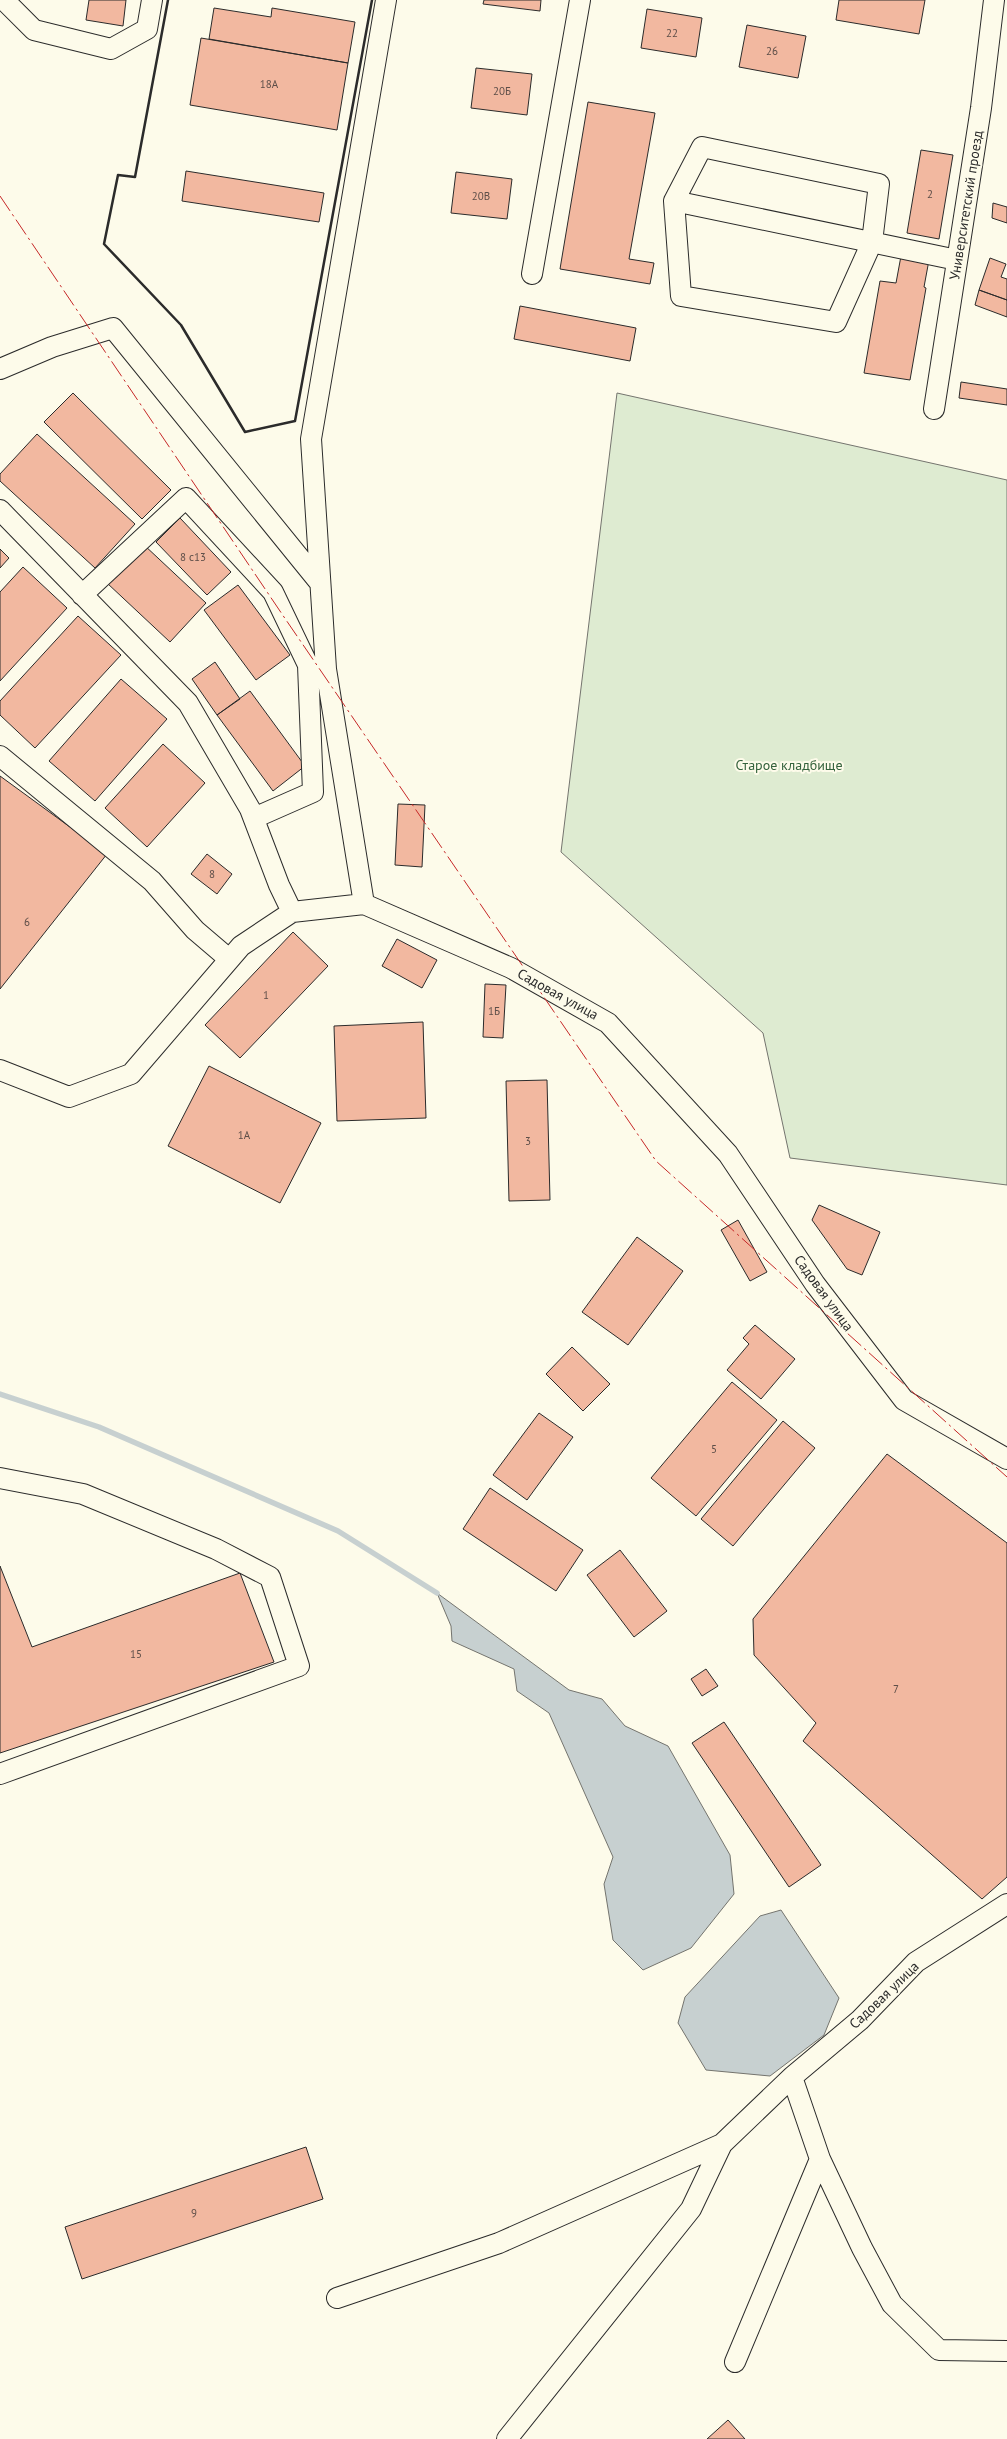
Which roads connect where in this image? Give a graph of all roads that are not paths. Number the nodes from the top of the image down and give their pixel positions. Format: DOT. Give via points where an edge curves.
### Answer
graph roads {
  1 [pos="4,0"];
  2 [pos="152,0"];
  3 [pos="386,0"];
  4 [pos="580,0"];
  5 [pos="994,0"];
  6 [pos="674,201"];
  7 [pos="872,242"];
  8 [pos="957,260"];
  9 [pos="532,274"];
  10 [pos="0,369"];
  11 [pos="934,409"];
  12 [pos="0,510"];
  13 [pos="320,583"];
  14 [pos="82,594"];
  15 [pos="0,756"];
  16 [pos="254,818"];
  17 [pos="364,904"];
  18 [pos="292,912"];
  19 [pos="230,959"];
  20 [pos="0,1070"];
  21 [pos="1007,1459"];
  22 [pos="0,1478"];
  23 [pos="0,1774"];
  24 [pos="1007,1904"];
  25 [pos="792,2077"];
  26 [pos="722,2144"];
  27 [pos="820,2159"];
  28 [pos="337,2298"];
  29 [pos="1007,2350"];
  30 [pos="735,2362"];
  31 [pos="507,2439"];
  1 -- 2 [label="street" via="34,30 111,49 147,29"];
  3 -- 13 [label="street" via="311,439"];
  4 -- 9 [label="street"];
  5 -- 8 [label="street, Университетский проезд"];
  6 -- 7 [label="street"];
  6 -- 7 [label="street" via="702,147 721,150 879,184"];
  6 -- 7 [label="street" via="681,296 836,322"];
  7 -- 8 [label="street"];
  8 -- 11 [label="street, Университетский проезд"];
  10 -- 13 [label="street" via="52,347 114,328"];
  12 -- 14 [label="street"];
  13 -- 17 [label="street" via="326,669"];
  14 -- 16 [label="street" via="188,703"];
  14 -- 16 [label="street" via="186,498 273,592 308,665 313,792"];
  15 -- 19 [label="street" via="152,881 195,930"];
  16 -- 18 [label="street"];
  17 -- 18 [label="street, Садовая улица"];
  17 -- 21 [label="street, Садовая улица" via="511,968 608,1023 728,1154 816,1284 904,1400"];
  18 -- 19 [label="street, Садовая улица" via="241,946"];
  19 -- 20 [label="street, Садовая улица" via="131,1074 69,1097"];
  22 -- 23 [label="street" via="84,1494 216,1549 270,1577 299,1666"];
  24 -- 25 [label="street, Садовая улица" via="916,1962 860,2020"];
  25 -- 26 [label="street, Садовая улица"];
  25 -- 27 [label="street"];
  26 -- 28 [label="street" via="499,2243"];
  26 -- 31 [label="street" via="691,2209"];
  27 -- 29 [label="street" via="892,2304 939,2350"];
  27 -- 30 [label="street"];
}
